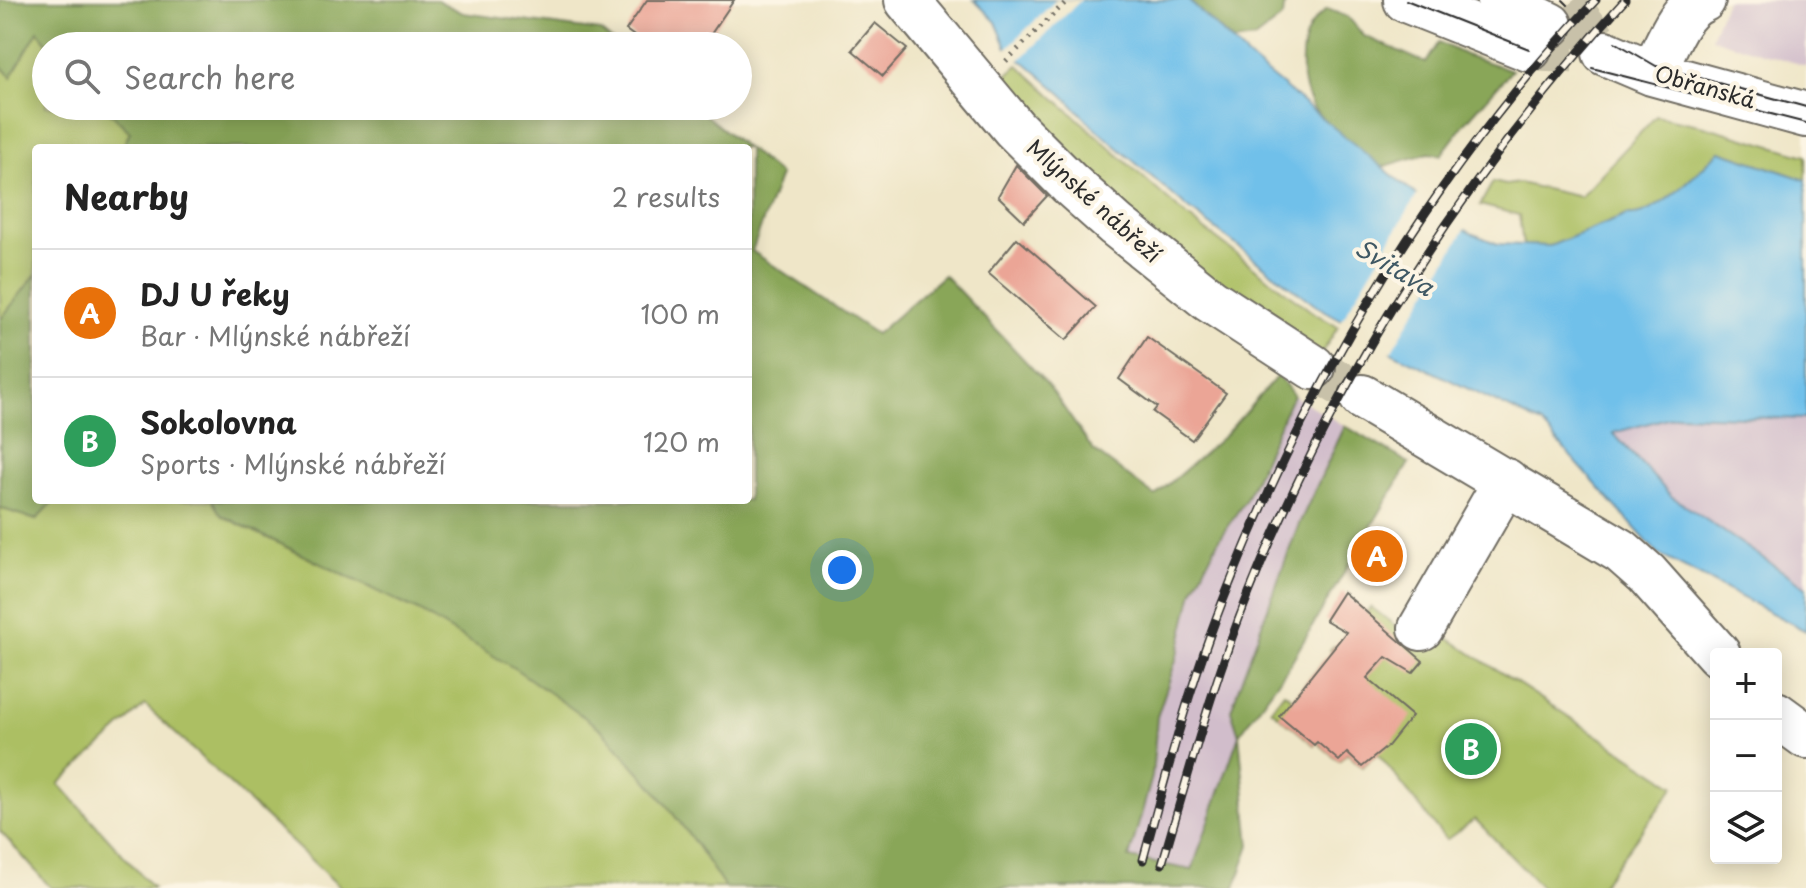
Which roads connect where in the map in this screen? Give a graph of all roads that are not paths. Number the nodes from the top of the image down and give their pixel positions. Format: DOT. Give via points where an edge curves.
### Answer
graph roads {
  1 [pos="907,0"];
  2 [pos="1406,0"];
  3 [pos="1499,0"];
  4 [pos="1703,0"];
  5 [pos="1553,20"];
  6 [pos="1605,53"];
  7 [pos="1652,73"];
  8 [pos="1806,115"];
  9 [pos="1313,367"];
  10 [pos="1362,397"];
  11 [pos="1506,481"];
  12 [pos="1421,628"];
  13 [pos="1713,648"];
  14 [pos="1782,718"];
  15 [pos="1806,736"];
  1 -- 9 [label="street, Mlýnské nábřeží" via="1014,128 1069,183 1210,300"];
  2 -- 5 [label="street"];
  3 -- 5 [label="street"];
  4 -- 7 [label="street" via="1669,38"];
  6 -- 7 [label="street, Obřanská"];
  7 -- 8 [label="street, Obřanská"];
  10 -- 11 [label="street"];
  11 -- 12 [label="street"];
  11 -- 13 [label="street" via="1634,561"];
  14 -- 15 [label="street"];
}
